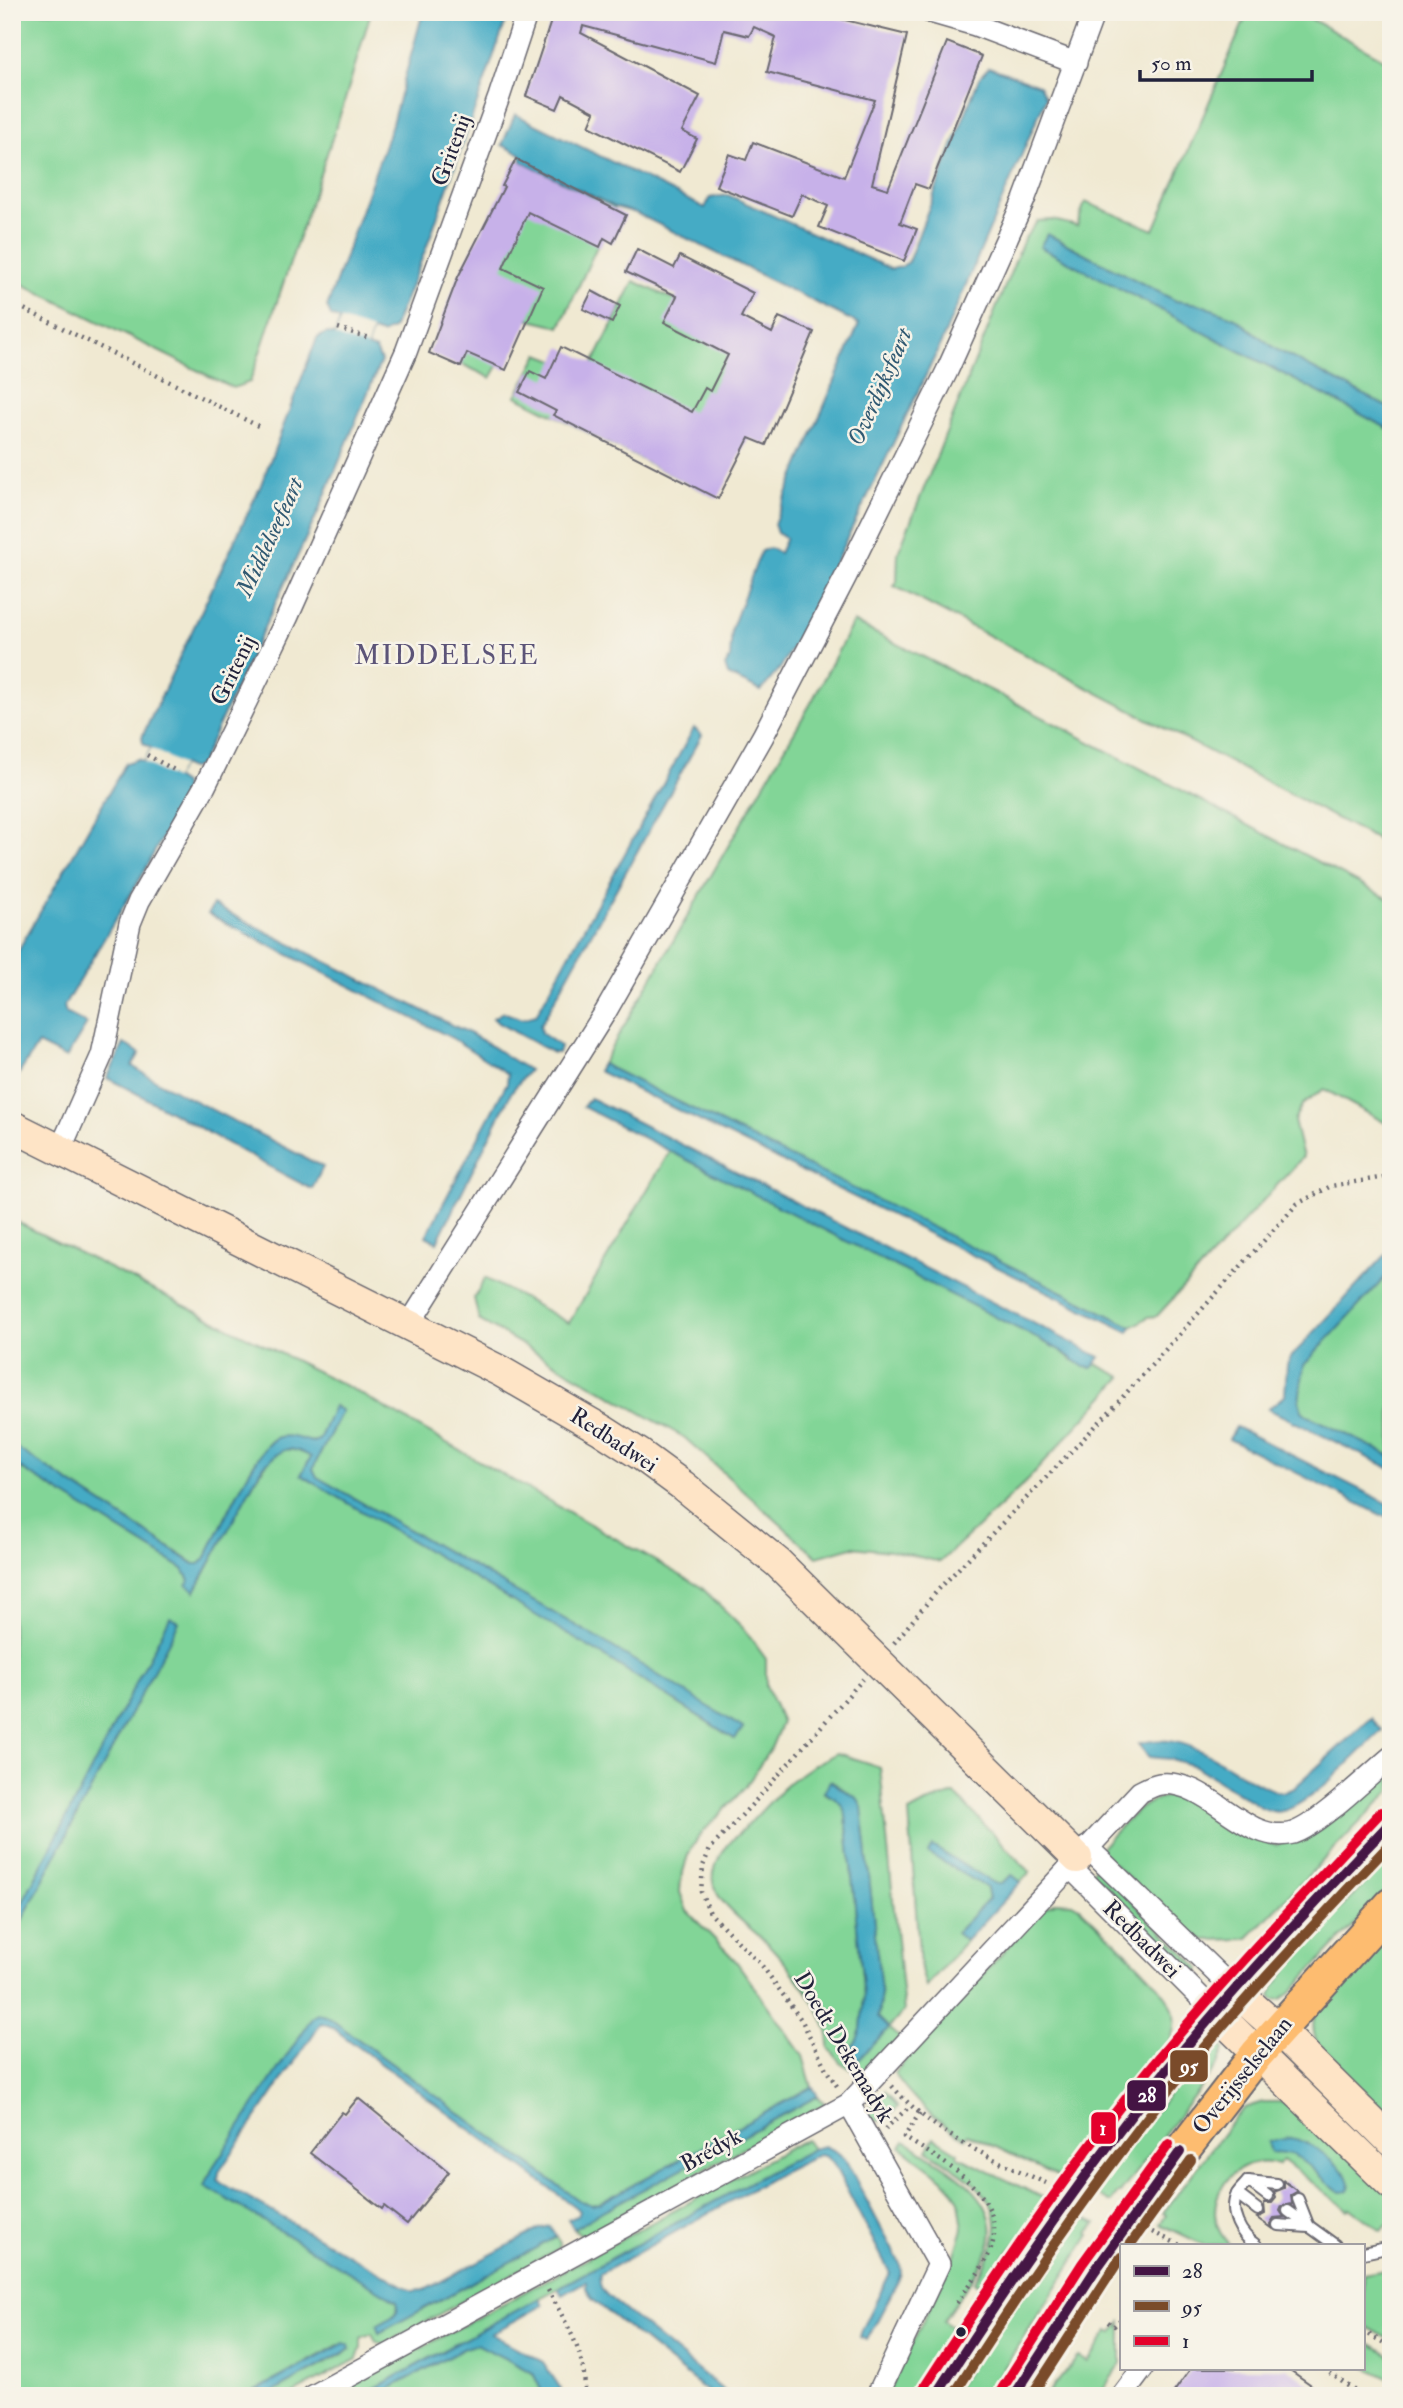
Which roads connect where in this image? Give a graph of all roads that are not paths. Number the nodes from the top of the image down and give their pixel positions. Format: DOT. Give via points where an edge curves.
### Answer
graph roads {
  1 [pos="527,12"];
  2 [pos="930,12"];
  3 [pos="1094,12"];
  4 [pos="979,19"];
  5 [pos="1076,63"];
  6 [pos="14,1126"];
  7 [pos="60,1150"];
  8 [pos="408,1326"];
  9 [pos="1391,1757"];
  10 [pos="1391,1822"];
  11 [pos="1078,1857"];
  12 [pos="1391,1905"];
  13 [pos="1225,2001"];
  14 [pos="1267,2041"];
  15 [pos="849,2104"];
  16 [pos="1391,2141"];
  17 [pos="1248,2181"];
  18 [pos="1278,2184"];
  19 [pos="1391,2184"];
  20 [pos="1237,2194"];
  21 [pos="1268,2196"];
  22 [pos="1298,2199"];
  23 [pos="1258,2210"];
  24 [pos="1288,2211"];
  25 [pos="1278,2225"];
  26 [pos="1310,2227"];
  27 [pos="1255,2244"];
  28 [pos="1334,2244"];
  29 [pos="1391,2247"];
  30 [pos="1364,2253"];
  31 [pos="1142,2370"];
  32 [pos="313,2396"];
  33 [pos="877,2396"];
  34 [pos="936,2396"];
  35 [pos="1014,2396"];
  36 [pos="1122,2396"];
  1 -- 7 [label="street, Gritenij" via="406,352 287,618 205,786 139,901 130,923 102,1055"];
  2 -- 4 [label="street"];
  3 -- 5 [label="street"];
  4 -- 5 [label="street"];
  5 -- 8 [label="street" via="1024,200 947,371 750,760 606,1011"];
  6 -- 7 [label="street, Redbadwei"];
  7 -- 8 [label="street, Redbadwei"];
  8 -- 11 [label="street, Redbadwei" via="541,1394 641,1455 693,1494 778,1563"];
  9 -- 11 [label="street, Brédyk" via="1315,1820 1277,1835 1257,1829 1193,1789 1157,1784 1140,1792"];
  10 -- 13 [label="main road"];
  11 -- 13 [label="street, Redbadwei"];
  11 -- 13 [label="street, Redbadwei"];
  11 -- 15 [label="street, Brédyk"];
  12 -- 14 [label="main road, Overijsselselaan"];
  13 -- 14 [label="street"];
  13 -- 34 [label="main road, bridge" via="1055,2217"];
  14 -- 16 [label="street"];
  14 -- 19 [label="street"];
  14 -- 35 [label="main road, Overijsselselaan, bridge" via="1112,2245"];
  15 -- 32 [label="street, Brédyk"];
  15 -- 33 [label="street, Doedt Dekemadyk" via="939,2264"];
  17 -- 18 [label="lane"];
  17 -- 20 [label="lane"];
  17 -- 21 [label="lane"];
  20 -- 23 [label="lane"];
  20 -- 27 [label="lane" via="1236,2220"];
  22 -- 26 [label="lane"];
  24 -- 26 [label="lane"];
  25 -- 26 [label="lane"];
  26 -- 28 [label="lane"];
  29 -- 30 [label="lane"];
  31 -- 36 [label="street"];
}
